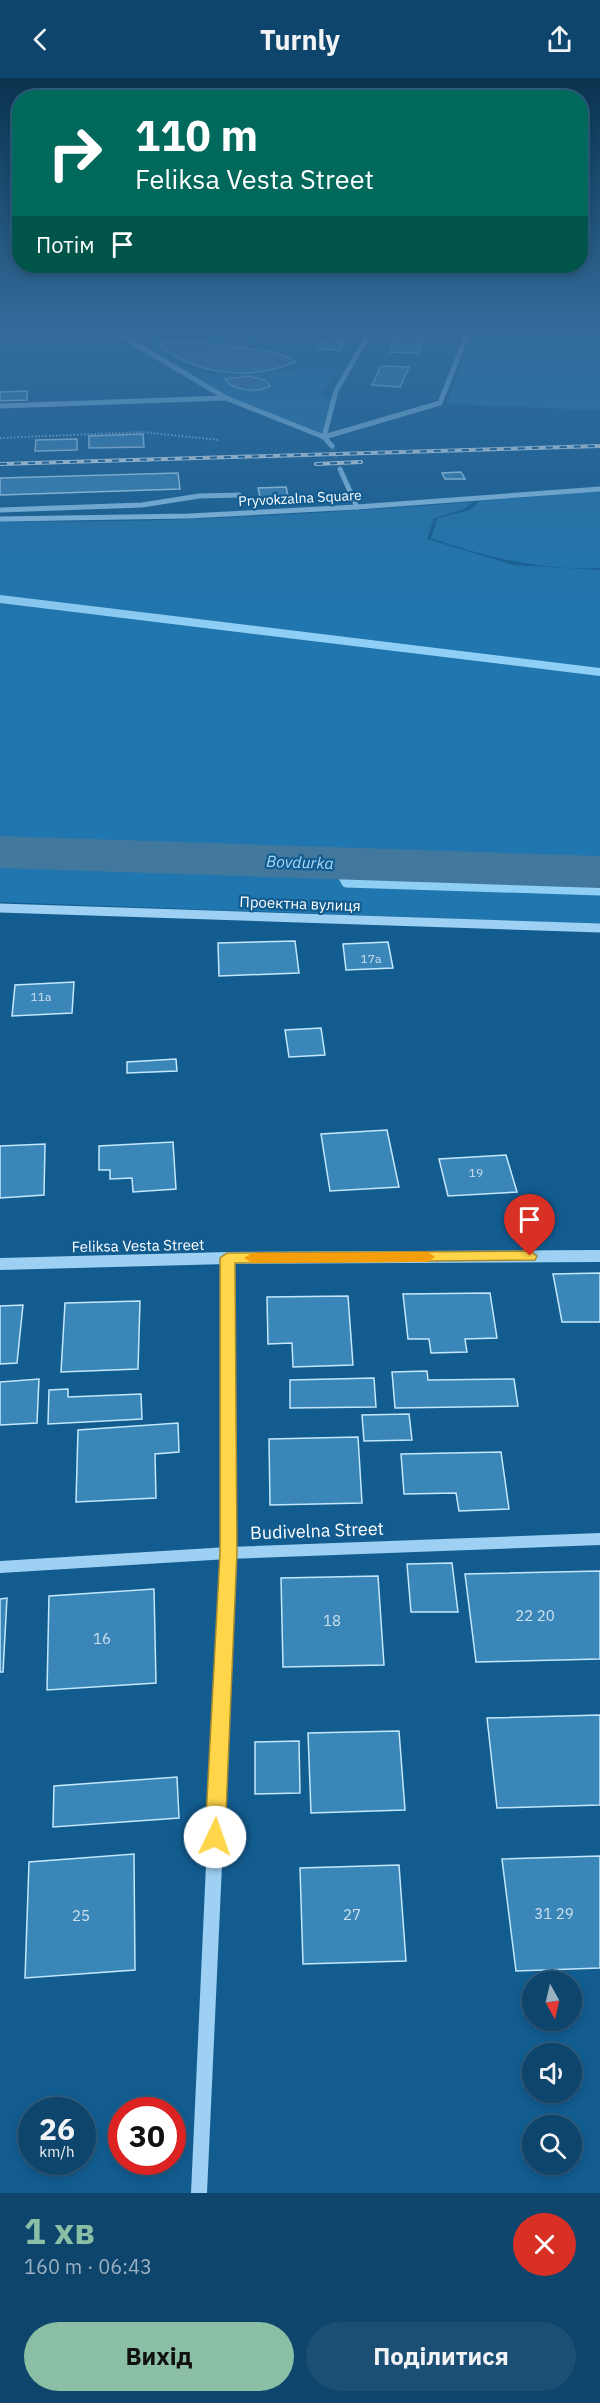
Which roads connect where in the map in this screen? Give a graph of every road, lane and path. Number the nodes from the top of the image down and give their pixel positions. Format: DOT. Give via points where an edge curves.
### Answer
graph roads {
  1 [pos="308,431"];
  2 [pos="326,431"];
  3 [pos="345,431"];
  4 [pos="324,437"];
  5 [pos="0,438"];
  6 [pos="220,440"];
  7 [pos="332,446"];
  8 [pos="340,469"];
  9 [pos="600,489"];
  10 [pos="239,495"];
  11 [pos="357,507"];
  12 [pos="0,510"];
  13 [pos="0,519"];
  14 [pos="0,908"];
  15 [pos="600,928"];
  16 [pos="600,1256"];
  17 [pos="227,1258"];
  18 [pos="0,1264"];
  19 [pos="600,1539"];
  20 [pos="228,1552"];
  21 [pos="0,1567"];
  22 [pos="199,2193"];
  1 -- 4 [label="street"];
  2 -- 4 [label="street"];
  3 -- 4 [label="street"];
  4 -- 7 [label="street"];
  5 -- 6 [label="path" via="142,432"];
  8 -- 11 [label="street"];
  9 -- 11 [label="street, Pryvokzalna Square"];
  10 -- 12 [label="street" via="199,496 142,505"];
  11 -- 13 [label="street, Pryvokzalna Square"];
  14 -- 15 [label="street, Проектна вулиця"];
  16 -- 17 [label="street, Feliksa Vesta Street"];
  17 -- 18 [label="street, Feliksa Vesta Street"];
  17 -- 20 [label="street"];
  19 -- 20 [label="street, Budivelna Street"];
  20 -- 21 [label="street, Budivelna Street"];
  20 -- 22 [label="street"];
}
